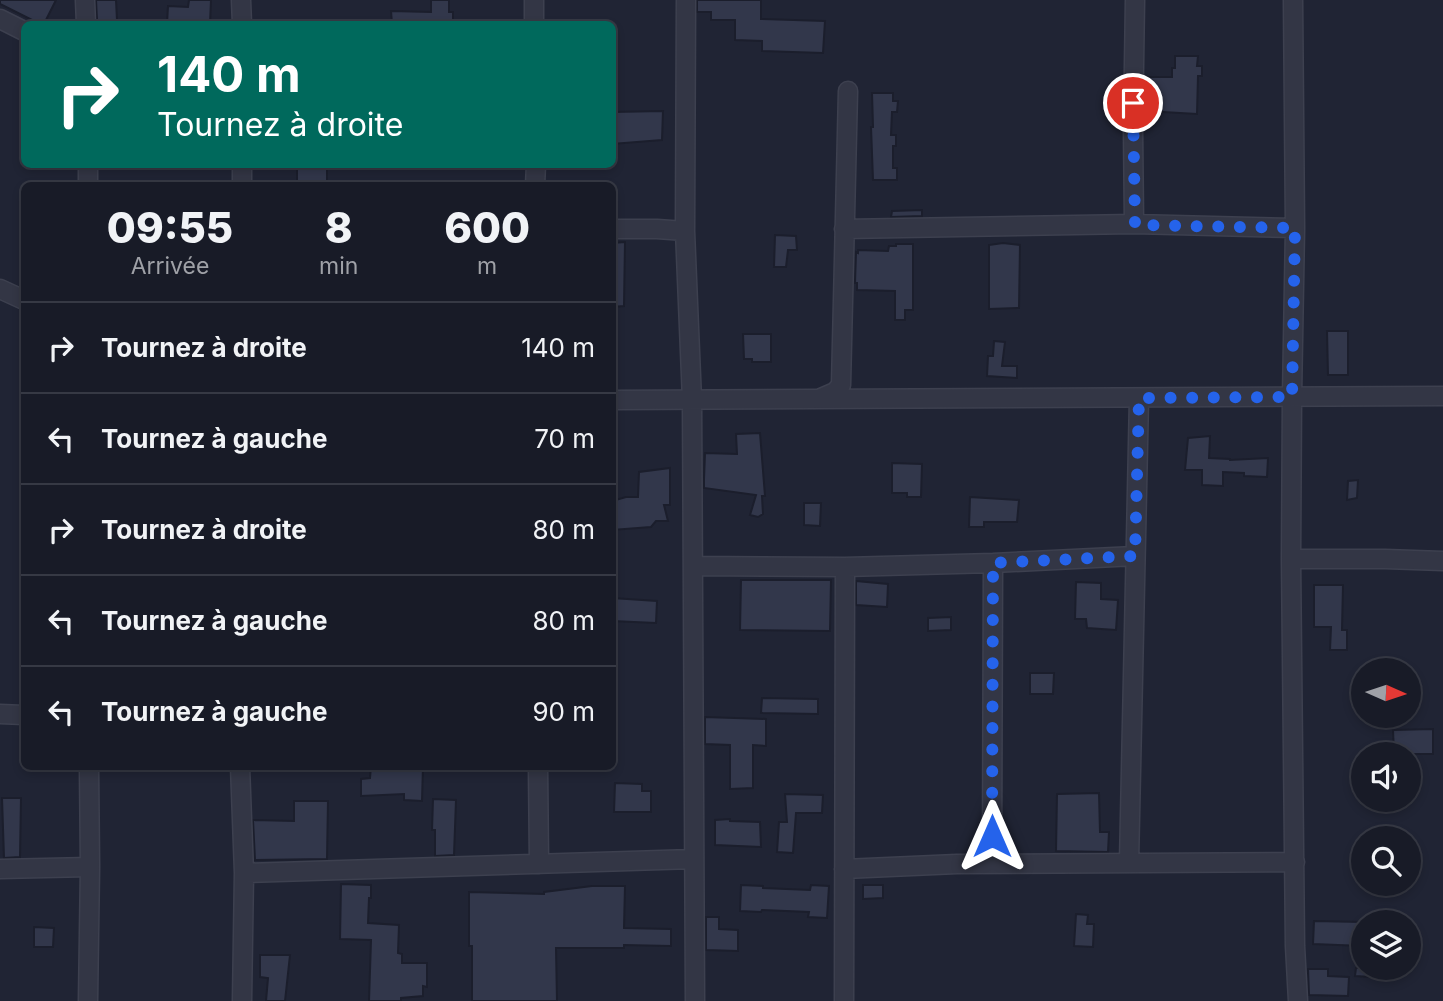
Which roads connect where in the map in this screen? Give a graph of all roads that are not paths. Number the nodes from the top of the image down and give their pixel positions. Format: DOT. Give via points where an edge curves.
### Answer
graph roads {
  1 [pos="85,0"];
  2 [pos="241,0"];
  3 [pos="534,0"];
  4 [pos="686,0"];
  5 [pos="1135,0"];
  6 [pos="1293,0"];
  7 [pos="0,19"];
  8 [pos="86,21"];
  9 [pos="242,21"];
  10 [pos="534,21"];
  11 [pos="21,30"];
  12 [pos="848,91"];
  13 [pos="1135,225"];
  14 [pos="1295,228"];
  15 [pos="616,229"];
  16 [pos="844,229"];
  17 [pos="685,231"];
  18 [pos="0,289"];
  19 [pos="21,299"];
  20 [pos="1443,396"];
  21 [pos="1292,397"];
  22 [pos="1139,398"];
  23 [pos="818,399"];
  24 [pos="616,400"];
  25 [pos="692,400"];
  26 [pos="1135,556"];
  27 [pos="1291,559"];
  28 [pos="1443,561"];
  29 [pos="993,563"];
  30 [pos="693,566"];
  31 [pos="845,567"];
  32 [pos="0,714"];
  33 [pos="21,715"];
  34 [pos="89,770"];
  35 [pos="240,770"];
  36 [pos="538,770"];
  37 [pos="694,859"];
  38 [pos="1295,862"];
  39 [pos="1129,863"];
  40 [pos="539,864"];
  41 [pos="992,864"];
  42 [pos="90,867"];
  43 [pos="0,869"];
  44 [pos="844,869"];
  45 [pos="244,873"];
  46 [pos="88,1001"];
  47 [pos="242,1001"];
  48 [pos="695,1001"];
  49 [pos="844,1001"];
  50 [pos="1298,1001"];
  1 -- 8 [label="street"];
  2 -- 9 [label="street"];
  3 -- 10 [label="street"];
  4 -- 17 [label="street"];
  5 -- 13 [label="street"];
  6 -- 14 [label="street"];
  7 -- 11 [label="street"];
  12 -- 16 [label="street"];
  13 -- 14 [label="street"];
  13 -- 16 [label="street"];
  14 -- 21 [label="street"];
  15 -- 17 [label="street"];
  16 -- 23 [label="street" via="841,385"];
  17 -- 25 [label="street"];
  18 -- 19 [label="street"];
  20 -- 21 [label="street"];
  21 -- 22 [label="street"];
  21 -- 27 [label="street"];
  22 -- 23 [label="street"];
  22 -- 26 [label="street"];
  23 -- 25 [label="street"];
  24 -- 25 [label="street"];
  25 -- 30 [label="street"];
  26 -- 29 [label="street"];
  26 -- 39 [label="street"];
  27 -- 28 [label="street"];
  27 -- 38 [label="street"];
  29 -- 31 [label="street"];
  29 -- 41 [label="street"];
  30 -- 31 [label="street"];
  30 -- 37 [label="street"];
  31 -- 44 [label="street"];
  32 -- 33 [label="street"];
  34 -- 42 [label="street"];
  35 -- 45 [label="street"];
  36 -- 40 [label="street"];
  37 -- 40 [label="street"];
  37 -- 48 [label="street"];
  38 -- 39 [label="street"];
  38 -- 50 [label="street"];
  39 -- 41 [label="street"];
  40 -- 45 [label="street"];
  41 -- 44 [label="street"];
  42 -- 43 [label="street"];
  42 -- 46 [label="street"];
  44 -- 49 [label="street"];
  45 -- 47 [label="street"];
}
